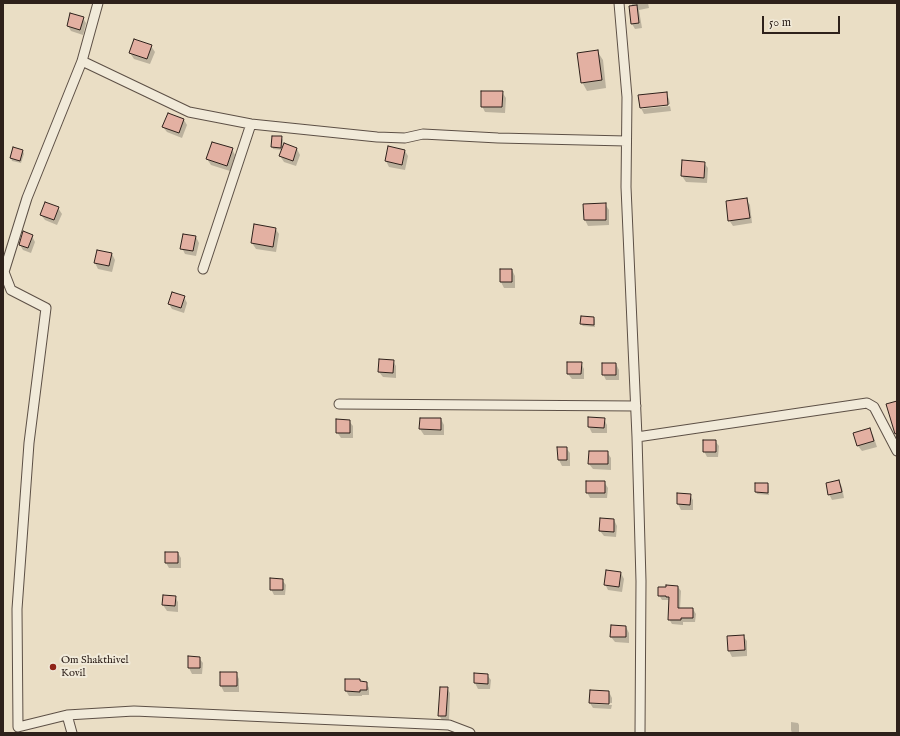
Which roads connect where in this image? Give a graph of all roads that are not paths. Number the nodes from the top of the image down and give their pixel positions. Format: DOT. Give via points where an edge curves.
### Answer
graph roads {
  1 [pos="98,3"];
  2 [pos="620,3"];
  3 [pos="82,61"];
  4 [pos="251,124"];
  5 [pos="626,141"];
  6 [pos="203,268"];
  7 [pos="339,404"];
  8 [pos="636,406"];
  9 [pos="637,437"];
  10 [pos="897,451"];
  11 [pos="67,715"];
  12 [pos="72,733"];
  13 [pos="470,733"];
  14 [pos="640,733"];
  1 -- 3 [label="street"];
  2 -- 5 [label="street" via="627,97"];
  3 -- 4 [label="street" via="189,112"];
  3 -- 11 [label="street" via="27,198 4,272 11,290 46,308 29,443 18,601 18,727"];
  4 -- 5 [label="street" via="405,138 423,134"];
  4 -- 6 [label="street"];
  5 -- 8 [label="street"];
  7 -- 8 [label="street"];
  8 -- 9 [label="street"];
  9 -- 10 [label="street" via="867,403 874,407"];
  9 -- 14 [label="street" via="641,582"];
  11 -- 12 [label="street"];
  11 -- 13 [label="street" via="134,711 442,724"];
}
